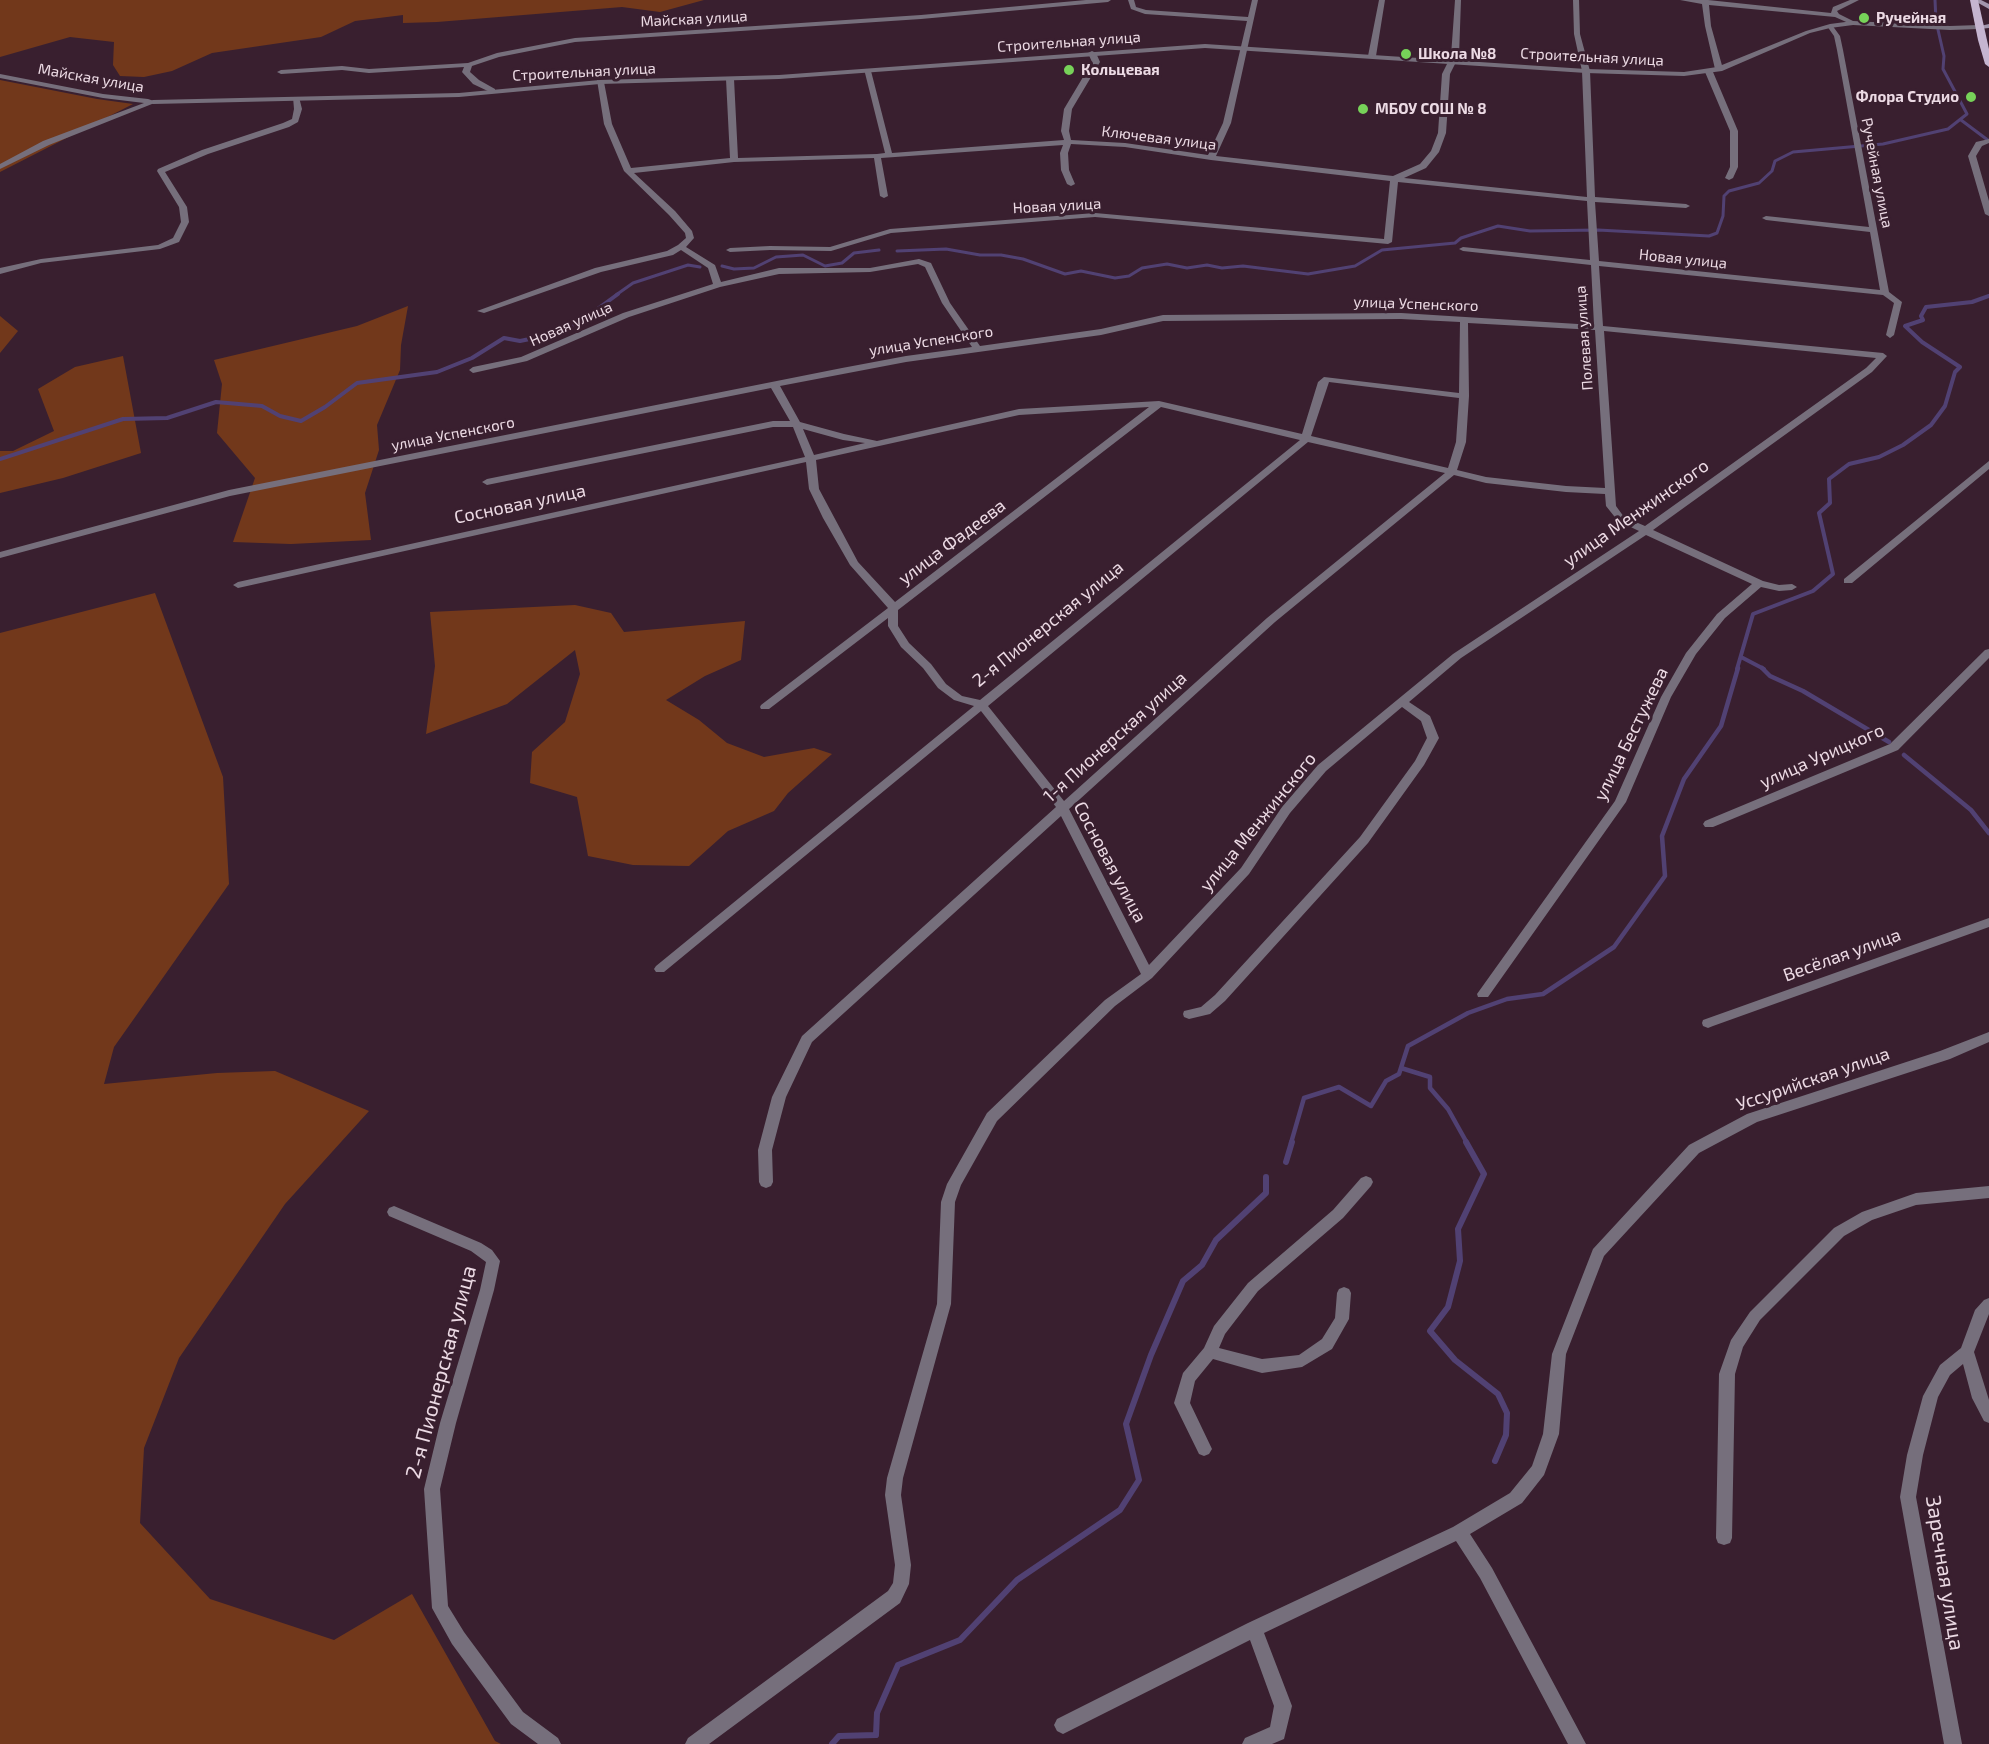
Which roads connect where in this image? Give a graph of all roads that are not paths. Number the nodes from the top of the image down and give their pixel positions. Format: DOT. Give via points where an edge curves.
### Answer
graph roads {
  1 [pos="1108,0"];
  2 [pos="1131,0"];
  3 [pos="1255,0"];
  4 [pos="1382,0"];
  5 [pos="1458,0"];
  6 [pos="1576,0"];
  7 [pos="1683,0"];
  8 [pos="1856,0"];
  9 [pos="1975,0"];
  10 [pos="1705,1"];
  11 [pos="1989,7"];
  12 [pos="1836,15"];
  13 [pos="1251,19"];
  14 [pos="1853,23"];
  15 [pos="1830,26"];
  16 [pos="1989,26"];
  17 [pos="1978,27"];
  18 [pos="1243,46"];
  19 [pos="1092,53"];
  20 [pos="1372,56"];
  21 [pos="1453,62"];
  22 [pos="1989,64"];
  23 [pos="469,65"];
  24 [pos="1719,69"];
  25 [pos="867,70"];
  26 [pos="1586,71"];
  27 [pos="281,72"];
  28 [pos="1709,72"];
  29 [pos="0,76"];
  30 [pos="730,79"];
  31 [pos="24,80"];
  32 [pos="600,82"];
  33 [pos="0,85"];
  34 [pos="492,91"];
  35 [pos="296,99"];
  36 [pos="153,102"];
  37 [pos="1987,141"];
  38 [pos="1068,142"];
  39 [pos="889,154"];
  40 [pos="877,156"];
  41 [pos="1211,158"];
  42 [pos="734,160"];
  43 [pos="0,167"];
  44 [pos="628,171"];
  45 [pos="1729,178"];
  46 [pos="1394,179"];
  47 [pos="1071,184"];
  48 [pos="884,196"];
  49 [pos="1591,199"];
  50 [pos="1686,206"];
  51 [pos="1989,214"];
  52 [pos="1766,218"];
  53 [pos="1874,230"];
  54 [pos="681,248"];
  55 [pos="1463,249"];
  56 [pos="730,250"];
  57 [pos="1594,264"];
  58 [pos="0,271"];
  59 [pos="718,285"];
  60 [pos="1885,293"];
  61 [pos="481,312"];
  62 [pos="1464,320"];
  63 [pos="1598,328"];
  64 [pos="1890,335"];
  65 [pos="978,349"];
  66 [pos="1883,356"];
  67 [pos="473,370"];
  68 [pos="775,386"];
  69 [pos="1464,396"];
  70 [pos="1159,404"];
  71 [pos="796,424"];
  72 [pos="1305,440"];
  73 [pos="882,443"];
  74 [pos="811,460"];
  75 [pos="1989,464"];
  76 [pos="1451,472"];
  77 [pos="487,482"];
  78 [pos="1609,492"];
  79 [pos="1645,531"];
  80 [pos="0,555"];
  81 [pos="1848,581"];
  82 [pos="1759,583"];
  83 [pos="238,585"];
  84 [pos="1792,587"];
  85 [pos="893,607"];
  86 [pos="1989,652"];
  87 [pos="1402,702"];
  88 [pos="981,705"];
  89 [pos="765,706"];
  90 [pos="1063,808"];
  91 [pos="1709,824"];
  92 [pos="1989,922"];
  93 [pos="660,969"];
  94 [pos="1148,975"];
  95 [pos="1483,994"];
  96 [pos="1189,1014"];
  97 [pos="1708,1023"];
  98 [pos="1989,1037"];
  99 [pos="766,1182"];
  100 [pos="1366,1182"];
  101 [pos="1989,1192"];
  102 [pos="394,1212"];
  103 [pos="1344,1293"];
  104 [pos="1989,1304"];
  105 [pos="1210,1352"];
  106 [pos="1967,1352"];
  107 [pos="1989,1416"];
  108 [pos="1204,1449"];
  109 [pos="1459,1532"];
  110 [pos="1724,1538"];
  111 [pos="1254,1629"];
  112 [pos="1062,1725"];
  113 [pos="552,1744"];
  114 [pos="694,1744"];
  115 [pos="1251,1744"];
  116 [pos="1577,1744"];
  117 [pos="1953,1744"];
  1 -- 23 [label="street, Майская улица" via="575,40 497,55"];
  2 -- 13 [label="street" via="1133,8 1145,12"];
  3 -- 13 [label="street"];
  4 -- 20 [label="street"];
  5 -- 21 [label="street"];
  6 -- 26 [label="street, Полевая улица" via="1577,34"];
  7 -- 10 [label="street"];
  8 -- 12 [label="street" via="1836,8"];
  9 -- 11 [label="main road"];
  9 -- 17 [label="main road"];
  10 -- 12 [label="street"];
  10 -- 24 [label="street"];
  12 -- 14 [label="street"];
  13 -- 18 [label="street"];
  14 -- 15 [label="street, Строительная улица"];
  14 -- 17 [label="street, Строительная улица"];
  15 -- 24 [label="street, Строительная улица"];
  15 -- 53 [label="street, Ручейная улица" via="1837,36"];
  16 -- 17 [label="main road"];
  17 -- 22 [label="main road"];
  18 -- 19 [label="street, Строительная улица"];
  18 -- 20 [label="street, Строительная улица"];
  18 -- 41 [label="street" via="1227,123"];
  19 -- 25 [label="street, Строительная улица"];
  19 -- 38 [label="street" via="1096,62 1068,109"];
  20 -- 21 [label="street, Строительная улица"];
  21 -- 26 [label="street, Строительная улица"];
  21 -- 46 [label="street" via="1446,74 1442,133 1435,152 1423,166"];
  23 -- 27 [label="street, Майская улица"];
  23 -- 34 [label="street" via="466,72"];
  24 -- 28 [label="street, Строительная улица"];
  25 -- 30 [label="street, Строительная улица"];
  25 -- 39 [label="street"];
  26 -- 28 [label="street, Строительная улица" via="1665,75"];
  26 -- 49 [label="street, Полевая улица"];
  28 -- 45 [label="street" via="1734,131 1734,167"];
  29 -- 31 [label="street, Майская улица"];
  30 -- 32 [label="street, Строительная улица"];
  30 -- 42 [label="street"];
  31 -- 33 [label="street, Майская улица"];
  31 -- 36 [label="street, Майская улица"];
  32 -- 34 [label="street, Строительная улица"];
  32 -- 44 [label="street" via="609,124"];
  34 -- 35 [label="street, Строительная улица"];
  35 -- 36 [label="street, Строительная улица"];
  35 -- 58 [label="street" via="295,120 286,125 161,171 183,207 185,222 176,240 160,247 40,261"];
  36 -- 43 [label="street" via="46,143"];
  37 -- 51 [label="street" via="1979,144 1972,156"];
  38 -- 39 [label="street, Ключевая улица"];
  38 -- 41 [label="street, Ключевая улица" via="1125,145"];
  38 -- 47 [label="street" via="1065,170"];
  39 -- 40 [label="street, Ключевая улица"];
  40 -- 42 [label="street, Ключевая улица"];
  40 -- 48 [label="street"];
  41 -- 46 [label="street, Ключевая улица"];
  42 -- 44 [label="street, Ключевая улица"];
  44 -- 54 [label="street" via="689,233 690,238"];
  46 -- 49 [label="street, Ключевая улица"];
  46 -- 56 [label="street, Новая улица" via="1388,242 1095,215 890,231 831,249"];
  49 -- 50 [label="street, Ключевая улица"];
  49 -- 57 [label="street, Полевая улица"];
  52 -- 53 [label="street"];
  53 -- 60 [label="street, Ручейная улица"];
  54 -- 59 [label="street" via="712,267"];
  54 -- 61 [label="street" via="598,270"];
  55 -- 57 [label="street, Новая улица"];
  57 -- 60 [label="street, Новая улица"];
  57 -- 63 [label="street, Полевая улица"];
  59 -- 65 [label="street, Новая улица" via="779,271 856,271 919,261 928,265 946,303"];
  59 -- 67 [label="street, Новая улица" via="626,315 524,359"];
  60 -- 64 [label="street, Новая улица" via="1898,302"];
  62 -- 63 [label="street, улица Успенского"];
  62 -- 65 [label="street, улица Успенского" via="1401,316 1163,318 1101,332"];
  62 -- 69 [label="street"];
  63 -- 66 [label="street, улица Успенского"];
  63 -- 78 [label="street, Полевая улица"];
  65 -- 68 [label="street, улица Успенского" via="895,361"];
  66 -- 79 [label="street, улица Менжинского"];
  68 -- 71 [label="street"];
  68 -- 80 [label="street, улица Успенского" via="230,493"];
  69 -- 72 [label="street" via="1327,380 1323,382"];
  69 -- 76 [label="street" via="1461,442"];
  70 -- 72 [label="street, Сосновая улица"];
  70 -- 73 [label="street, Сосновая улица" via="1019,412"];
  70 -- 85 [label="street, улица Фадеева"];
  71 -- 73 [label="street" via="843,438"];
  71 -- 74 [label="street"];
  71 -- 77 [label="street" via="727,432"];
  72 -- 76 [label="street, Сосновая улица"];
  72 -- 88 [label="street, 2-я Пионерская улица"];
  73 -- 74 [label="street, Сосновая улица"];
  74 -- 83 [label="street, Сосновая улица"];
  74 -- 85 [label="street" via="814,489 828,518 854,563"];
  75 -- 81 [label="street"];
  76 -- 78 [label="street, Сосновая улица" via="1486,480"];
  76 -- 90 [label="street, 1-я Пионерская улица" via="1271,620"];
  78 -- 79 [label="street, Полевая улица" via="1611,506 1621,519"];
  79 -- 82 [label="street, Полевая улица"];
  79 -- 87 [label="street, улица Менжинского" via="1457,656"];
  82 -- 84 [label="street"];
  82 -- 95 [label="street, улица Бестужева" via="1721,616 1691,653 1666,697 1620,802"];
  85 -- 88 [label="street" via="893,626 905,645 950,692"];
  85 -- 89 [label="street, улица Фадеева"];
  86 -- 91 [label="street, улица Урицкого" via="1894,747"];
  87 -- 94 [label="street, улица Менжинского" via="1322,768 1245,871"];
  87 -- 96 [label="street" via="1426,719 1433,738 1420,762 1364,840 1220,998 1205,1011"];
  88 -- 90 [label="street, Сосновая улица"];
  88 -- 93 [label="street, 2-я Пионерская улица"];
  90 -- 94 [label="street, Сосновая улица"];
  90 -- 99 [label="street, 1-я Пионерская улица" via="807,1039 779,1097 765,1150"];
  92 -- 97 [label="street, Весёлая улица"];
  94 -- 114 [label="street, улица Менжинского" via="1110,1003 992,1117 954,1184 947,1214 944,1304 895,1478 893,1495 903,1565 901,1584 894,1597"];
  98 -- 109 [label="street, Уссурийская улица" via="1752,1118 1694,1149 1598,1253 1559,1354 1551,1434 1538,1470 1516,1498"];
  100 -- 105 [label="street" via="1338,1214 1253,1287 1219,1330"];
  101 -- 110 [label="street" via="1916,1199 1867,1216 1839,1232 1755,1316 1736,1345 1727,1374"];
  102 -- 113 [label="street, 2-я Пионерская улица" via="476,1247 494,1261 432,1489 440,1608 517,1718"];
  103 -- 105 [label="street" via="1342,1319 1327,1344 1302,1361 1262,1366"];
  104 -- 106 [label="street" via="1980,1314"];
  105 -- 108 [label="street" via="1188,1378 1182,1403"];
  106 -- 107 [label="street"];
  106 -- 117 [label="street, Заречная улица" via="1945,1370 1931,1396 1908,1497"];
  109 -- 111 [label="street"];
  109 -- 116 [label="street" via="1486,1573"];
  111 -- 112 [label="street"];
  111 -- 115 [label="street" via="1283,1706 1278,1733"];
}
